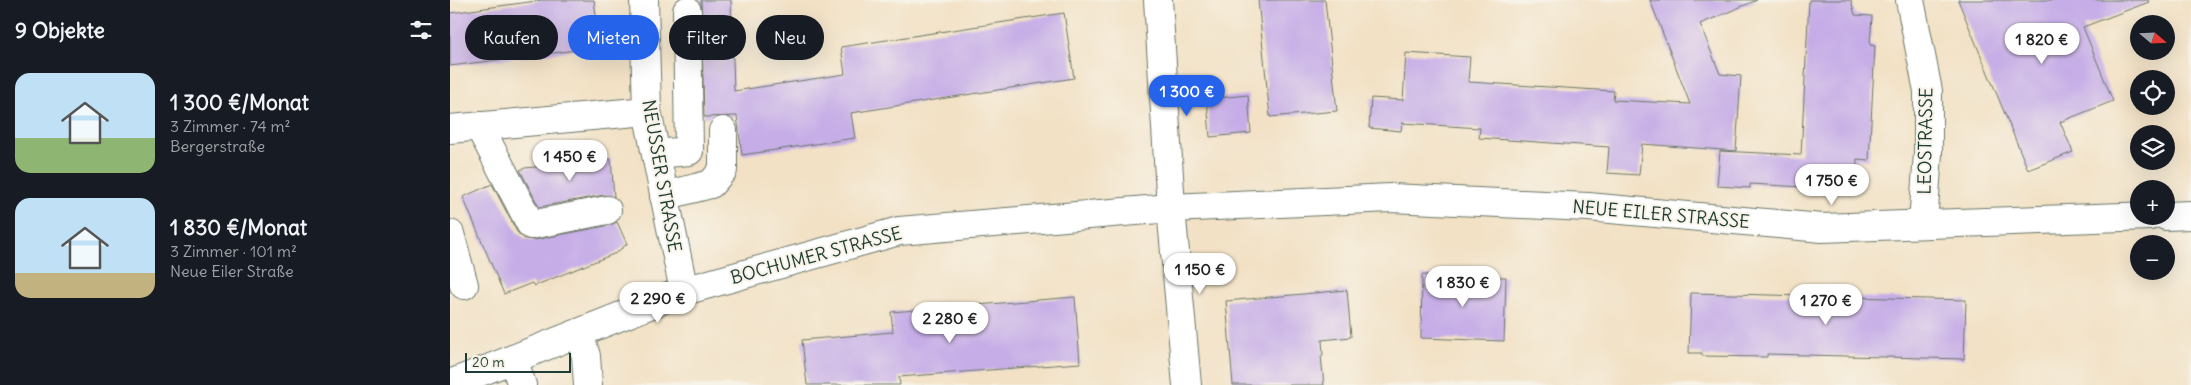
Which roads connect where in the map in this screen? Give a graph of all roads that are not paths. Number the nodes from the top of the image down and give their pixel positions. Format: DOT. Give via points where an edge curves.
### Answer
graph roads {
  1 [pos="644,0"];
  2 [pos="1158,0"];
  3 [pos="1910,0"];
  4 [pos="687,11"];
  5 [pos="647,111"];
  6 [pos="478,126"];
  7 [pos="450,128"];
  8 [pos="723,131"];
  9 [pos="656,154"];
  10 [pos="664,196"];
  11 [pos="1171,208"];
  12 [pos="607,210"];
  13 [pos="2191,215"];
  14 [pos="2175,216"];
  15 [pos="2130,217"];
  16 [pos="1923,224"];
  17 [pos="450,234"];
  18 [pos="464,285"];
  19 [pos="684,291"];
  20 [pos="579,333"];
  21 [pos="512,359"];
  22 [pos="450,384"];
  23 [pos="522,385"];
  24 [pos="588,385"];
  25 [pos="1187,385"];
  1 -- 5 [label="street, NEUSSER STRASSE"];
  2 -- 11 [label="street"];
  3 -- 16 [label="street, LEOSTRASSE" via="1928,91"];
  4 -- 9 [label="street" via="688,152"];
  5 -- 6 [label="street"];
  5 -- 9 [label="street, NEUSSER STRASSE"];
  6 -- 7 [label="street"];
  6 -- 12 [label="street" via="531,225"];
  8 -- 10 [label="street" via="723,170 712,184"];
  9 -- 10 [label="street, NEUSSER STRASSE"];
  10 -- 19 [label="street, NEUSSER STRASSE"];
  11 -- 16 [label="street, NEUE EILER STRASSE" via="1391,198 1579,206 1822,228"];
  11 -- 19 [label="street, BOCHUMER STRASSE" via="899,231"];
  11 -- 25 [label="street"];
  13 -- 14 [label="street"];
  15 -- 16 [label="street, NEUE EILER STRASSE"];
  17 -- 18 [label="street"];
  19 -- 20 [label="street, BOCHUMER STRASSE"];
  20 -- 21 [label="street, BOCHUMER STRASSE"];
  20 -- 24 [label="street" via="586,356"];
  21 -- 22 [label="street, BOCHUMER STRASSE"];
  21 -- 23 [label="street"];
}
